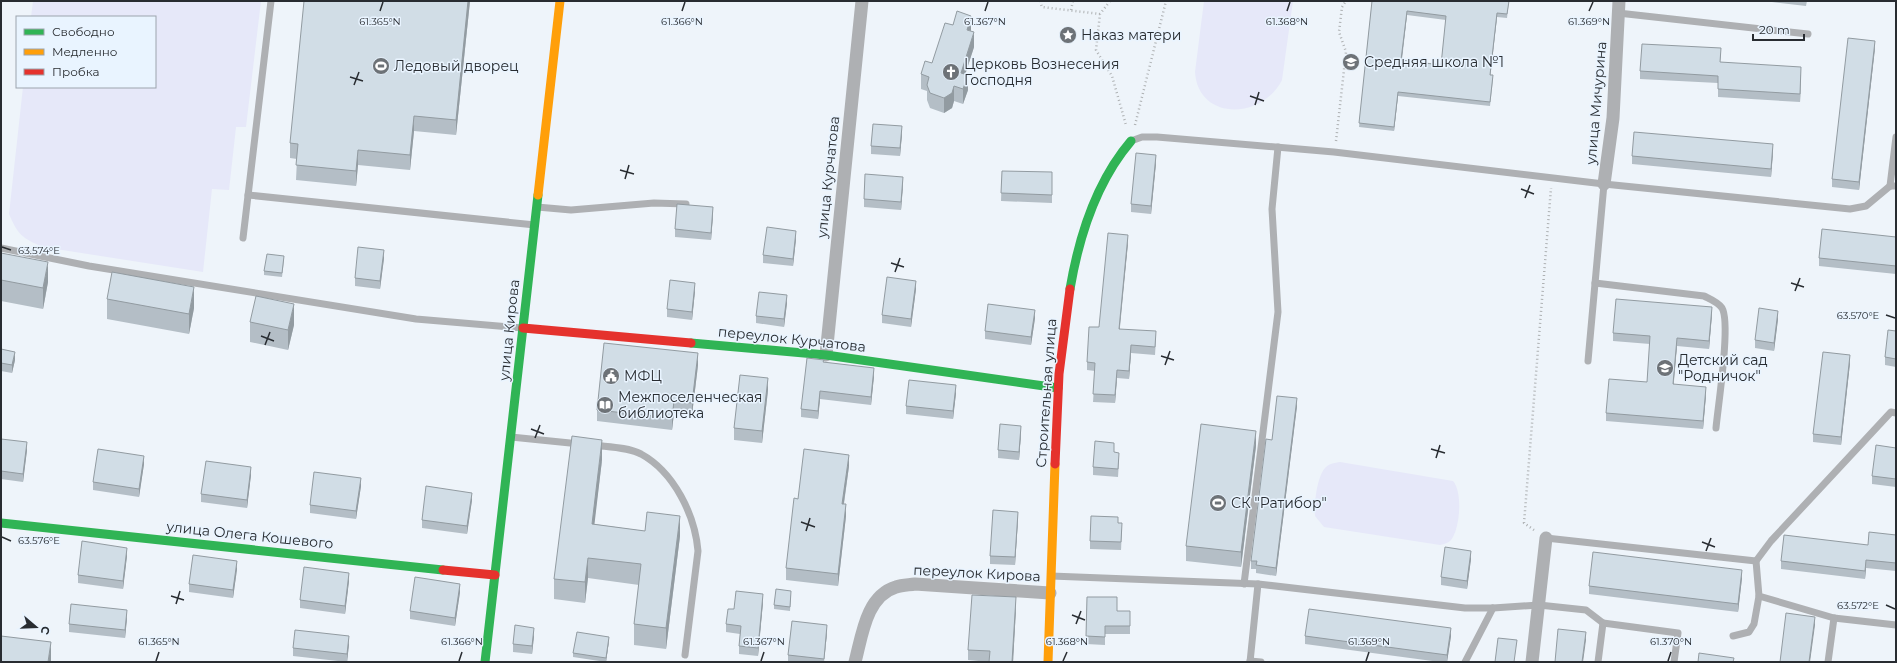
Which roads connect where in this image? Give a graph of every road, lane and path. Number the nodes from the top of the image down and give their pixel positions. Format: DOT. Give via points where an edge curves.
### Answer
graph roads {
  1 [pos="271,1"];
  2 [pos="560,1"];
  3 [pos="862,1"];
  4 [pos="1040,1"];
  5 [pos="1073,1"];
  6 [pos="1110,1"];
  7 [pos="1166,1"];
  8 [pos="1346,1"];
  9 [pos="1619,7"];
  10 [pos="1071,10"];
  11 [pos="1100,14"];
  12 [pos="1808,34"];
  13 [pos="1896,137"];
  14 [pos="1131,141"];
  15 [pos="1278,147"];
  16 [pos="1334,152"];
  17 [pos="1552,178"];
  18 [pos="1604,184"];
  19 [pos="1893,186"];
  20 [pos="248,195"];
  21 [pos="686,204"];
  22 [pos="537,207"];
  23 [pos="535,225"];
  24 [pos="243,238"];
  25 [pos="1,248"];
  26 [pos="1595,283"];
  27 [pos="523,328"];
  28 [pos="826,355"];
  29 [pos="1588,361"];
  30 [pos="1058,388"];
  31 [pos="1896,413"];
  32 [pos="1716,428"];
  33 [pos="511,436"];
  34 [pos="1,523"];
  35 [pos="1546,538"];
  36 [pos="1756,560"];
  37 [pos="495,575"];
  38 [pos="1051,576"];
  39 [pos="1244,584"];
  40 [pos="1258,584"];
  41 [pos="1050,593"];
  42 [pos="1759,596"];
  43 [pos="1539,605"];
  44 [pos="1493,608"];
  45 [pos="1834,618"];
  46 [pos="1603,623"];
  47 [pos="1896,625"];
  48 [pos="1733,636"];
  49 [pos="685,655"];
  50 [pos="1250,661"];
  51 [pos="486,662"];
  52 [pos="489,662"];
  53 [pos="855,662"];
  54 [pos="1048,662"];
  55 [pos="1261,662"];
  56 [pos="1466,662"];
  57 [pos="1532,662"];
  58 [pos="1598,662"];
  59 [pos="1674,662"];
  60 [pos="1828,662"];
  1 -- 20 [label="lane"];
  2 -- 22 [label="street, улица Кирова"];
  3 -- 28 [label="street, улица Курчатова"];
  4 -- 10 [label="path" via="1042,7"];
  5 -- 10 [label="path"];
  6 -- 11 [label="path"];
  7 -- 14 [label="path"];
  8 -- 16 [label="path" via="1342,7 1339,32 1346,52"];
  9 -- 12 [label="lane"];
  9 -- 18 [label="street, улица Мичурина" via="1613,118"];
  10 -- 11 [label="path"];
  11 -- 14 [label="path" via="1096,50 1112,76"];
  13 -- 19 [label="lane"];
  14 -- 15 [label="lane" via="1157,136"];
  14 -- 30 [label="street, Строительная улица" via="1118,155 1100,187 1082,235 1063,323"];
  15 -- 16 [label="lane"];
  15 -- 39 [label="lane" via="1272,209 1278,312"];
  16 -- 17 [label="lane"];
  17 -- 18 [label="lane"];
  17 -- 35 [label="path" via="1524,523"];
  18 -- 19 [label="lane" via="1850,209 1866,206"];
  18 -- 26 [label="lane"];
  20 -- 23 [label="lane"];
  20 -- 24 [label="lane"];
  21 -- 22 [label="lane" via="571,210"];
  22 -- 23 [label="street, улица Кирова"];
  23 -- 27 [label="street, улица Кирова"];
  25 -- 27 [label="lane" via="89,266 416,319"];
  26 -- 29 [label="lane"];
  26 -- 32 [label="lane" via="1704,296 1722,308 1726,327"];
  27 -- 28 [label="street, переулок Курчатова"];
  27 -- 33 [label="street, улица Кирова"];
  28 -- 30 [label="street, переулок Курчатова"];
  30 -- 38 [label="street, Строительная улица"];
  31 -- 36 [label="lane" via="1891,412"];
  33 -- 37 [label="street, улица Кирова"];
  33 -- 49 [label="lane" via="626,449 640,454 666,476 680,495 696,535 698,551"];
  34 -- 37 [label="street, улица Олега Кошевого"];
  35 -- 36 [label="lane"];
  35 -- 43 [label="street"];
  36 -- 42 [label="lane"];
  37 -- 51 [label="street, улица Кирова"];
  38 -- 39 [label="lane"];
  38 -- 41 [label="street, Строительная улица"];
  39 -- 40 [label="lane"];
  40 -- 44 [label="lane" via="1465,608"];
  40 -- 50 [label="lane"];
  41 -- 53 [label="street, переулок Кирова" via="914,584 895,587 878,598 868,614"];
  41 -- 54 [label="street, Строительная улица"];
  42 -- 45 [label="lane"];
  42 -- 48 [label="lane" via="1754,624 1749,632"];
  43 -- 44 [label="lane"];
  43 -- 46 [label="lane" via="1586,610"];
  43 -- 57 [label="street"];
  44 -- 56 [label="lane"];
  45 -- 47 [label="lane"];
  45 -- 60 [label="lane"];
  46 -- 58 [label="lane"];
  46 -- 59 [label="lane" via="1678,632"];
  50 -- 55 [label="lane"];
  51 -- 52 [label="street"];
}
